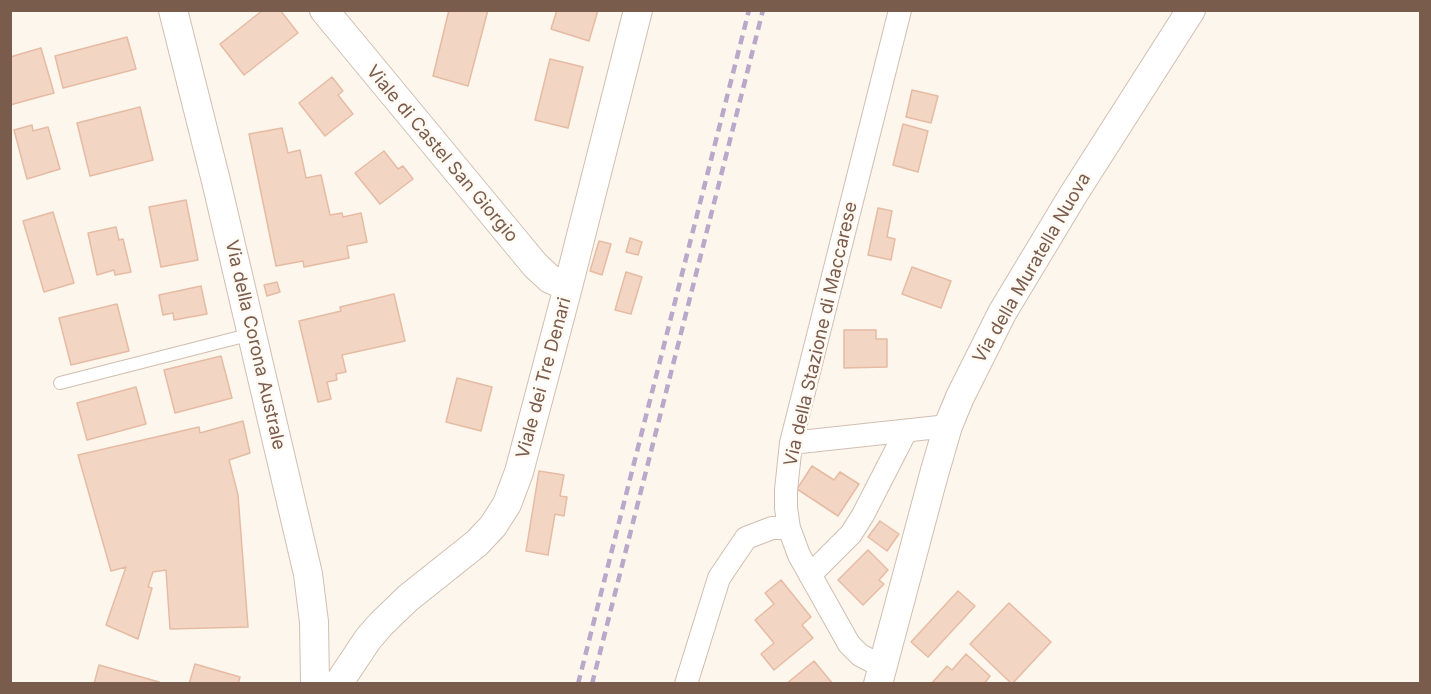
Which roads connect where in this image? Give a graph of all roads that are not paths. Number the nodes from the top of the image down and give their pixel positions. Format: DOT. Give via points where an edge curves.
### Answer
graph roads {
  1 [pos="173,10"];
  2 [pos="324,10"];
  3 [pos="638,10"];
  4 [pos="900,10"];
  5 [pos="1191,10"];
  6 [pos="568,287"];
  7 [pos="252,334"];
  8 [pos="60,383"];
  9 [pos="948,426"];
  10 [pos="906,431"];
  11 [pos="791,442"];
  12 [pos="789,528"];
  13 [pos="810,575"];
  14 [pos="880,675"];
  15 [pos="315,684"];
  16 [pos="338,684"];
  17 [pos="686,684"];
  1 -- 7 [label="street, Via della Corona Australe"];
  2 -- 6 [label="street, Viale di Castel San Giorgio" via="540,271"];
  3 -- 6 [label="street, Viale dei Tre Denari"];
  4 -- 11 [label="street, Via della Stazione di Maccarese"];
  5 -- 9 [label="street, Via della Muratella Nuova" via="1002,313"];
  6 -- 16 [label="street, Viale dei Tre Denari" via="519,472 502,512 477,543 381,624"];
  7 -- 8 [label="lane"];
  7 -- 15 [label="street, Via della Corona Australe" via="308,574"];
  9 -- 10 [label="street"];
  9 -- 14 [label="street, Via della Muratella Nuova"];
  10 -- 11 [label="street"];
  10 -- 13 [label="street" via="851,534"];
  11 -- 12 [label="street, Via della Stazione di Maccarese" via="786,490"];
  12 -- 13 [label="street, Via della Stazione di Maccarese"];
  12 -- 17 [label="street" via="772,528 746,538 719,578"];
  13 -- 14 [label="street, Via della Stazione di Maccarese" via="849,644"];
}
